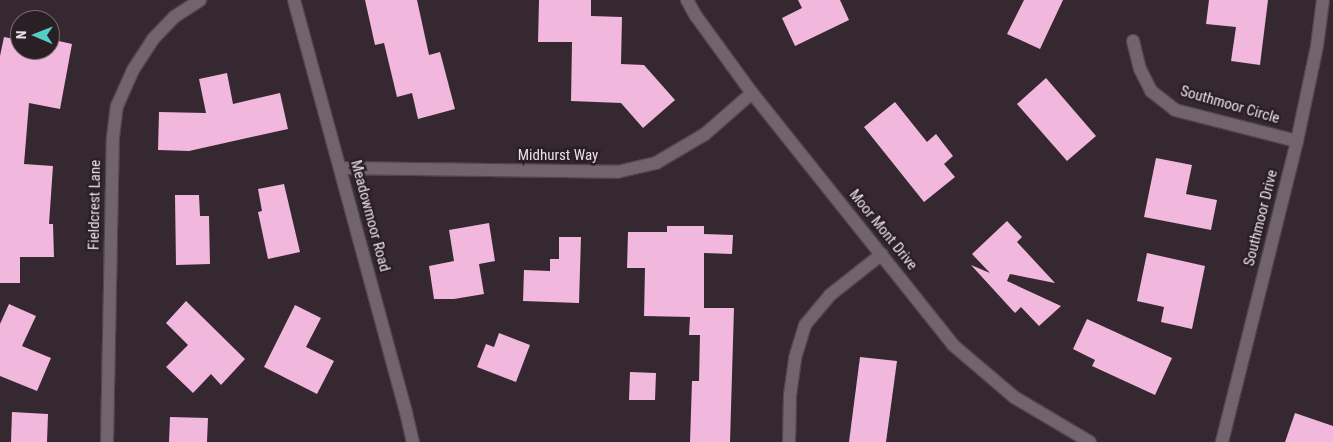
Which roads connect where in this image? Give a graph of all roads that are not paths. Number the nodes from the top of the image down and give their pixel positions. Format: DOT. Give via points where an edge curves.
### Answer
graph roads {
  1 [pos="200,0"];
  2 [pos="294,0"];
  3 [pos="688,0"];
  4 [pos="1323,0"];
  5 [pos="1133,41"];
  6 [pos="752,93"];
  7 [pos="1297,141"];
  8 [pos="340,168"];
  9 [pos="882,254"];
  10 [pos="107,442"];
  11 [pos="413,442"];
  12 [pos="789,442"];
  13 [pos="1090,442"];
  14 [pos="1222,442"];
  1 -- 10 [label="street, Fieldcrest Lane" via="174,17 153,39 132,70 117,106 113,138"];
  2 -- 8 [label="street, Meadowmoor Road"];
  3 -- 6 [label="street, Moor Mont Drive"];
  4 -- 7 [label="street, Southmoor Drive"];
  5 -- 7 [label="street, Southmoor Circle" via="1140,69 1151,91 1176,110"];
  6 -- 8 [label="street, Midhurst Way" via="706,134 656,163 618,172"];
  6 -- 9 [label="street, Moor Mont Drive"];
  7 -- 14 [label="street, Southmoor Drive"];
  8 -- 11 [label="street, Meadowmoor Road"];
  9 -- 12 [label="street" via="830,295 805,325 790,395"];
  9 -- 13 [label="street, Moor Mont Drive" via="953,345 1014,397"];
}
